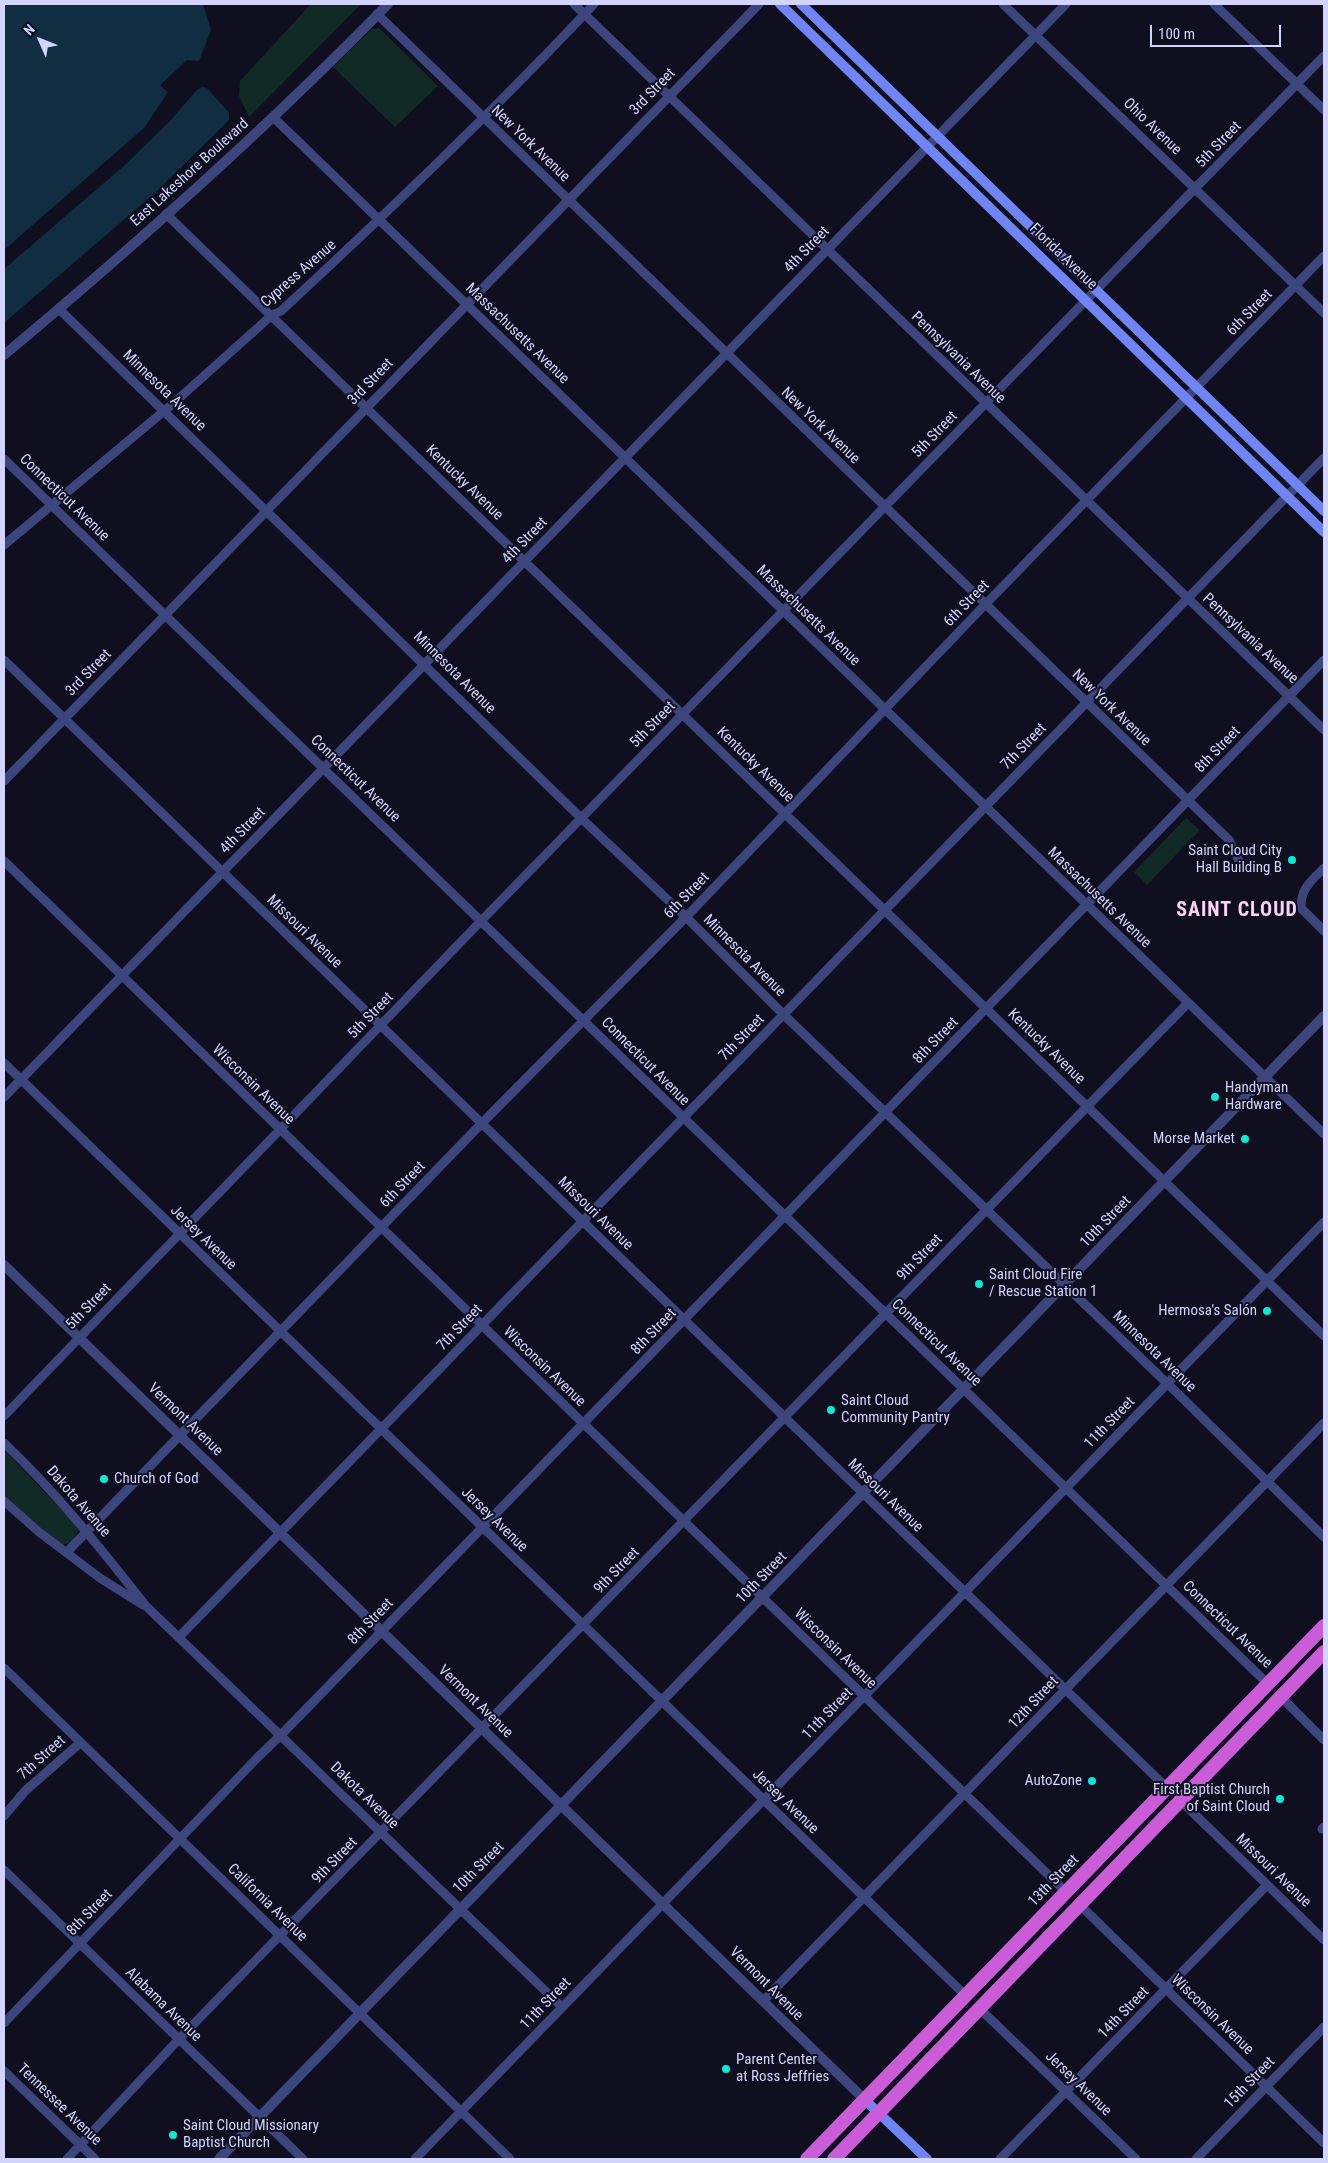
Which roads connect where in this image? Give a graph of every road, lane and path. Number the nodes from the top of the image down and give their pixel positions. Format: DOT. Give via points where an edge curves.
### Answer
graph roads {
  1 [pos="388,4"];
  2 [pos="574,4"];
  3 [pos="594,4"];
  4 [pos="759,4"];
  5 [pos="780,4"];
  6 [pos="801,4"];
  7 [pos="1003,4"];
  8 [pos="1066,4"];
  9 [pos="1214,4"];
  10 [pos="377,14"];
  11 [pos="585,14"];
  12 [pos="1036,35"];
  13 [pos="1324,56"];
  14 [pos="1298,84"];
  15 [pos="668,96"];
  16 [pos="1324,110"];
  17 [pos="274,117"];
  18 [pos="484,118"];
  19 [pos="938,136"];
  20 [pos="927,147"];
  21 [pos="1196,188"];
  22 [pos="568,200"];
  23 [pos="166,214"];
  24 [pos="380,220"];
  25 [pos="828,250"];
  26 [pos="1324,256"];
  27 [pos="1296,285"];
  28 [pos="1097,290"];
  29 [pos="1087,301"];
  30 [pos="467,304"];
  31 [pos="59,309"];
  32 [pos="1324,313"];
  33 [pos="272,315"];
  34 [pos="725,354"];
  35 [pos="4,355"];
  36 [pos="1197,388"];
  37 [pos="1188,398"];
  38 [pos="986,403"];
  39 [pos="366,407"];
  40 [pos="164,410"];
  41 [pos="626,458"];
  42 [pos="1324,458"];
  43 [pos="4,459"];
  44 [pos="1297,485"];
  45 [pos="1287,497"];
  46 [pos="1087,501"];
  47 [pos="53,506"];
  48 [pos="884,507"];
  49 [pos="267,510"];
  50 [pos="1324,512"];
  51 [pos="1324,532"];
  52 [pos="4,546"];
  53 [pos="525,561"];
  54 [pos="1187,598"];
  55 [pos="985,605"];
  56 [pos="783,612"];
  57 [pos="165,615"];
  58 [pos="4,660"];
  59 [pos="1324,660"];
  60 [pos="424,663"];
  61 [pos="1290,696"];
  62 [pos="1086,703"];
  63 [pos="885,709"];
  64 [pos="683,714"];
  65 [pos="64,719"];
  66 [pos="1324,730"];
  67 [pos="324,768"];
  68 [pos="4,781"];
  69 [pos="1188,801"];
  70 [pos="985,807"];
  71 [pos="784,813"];
  72 [pos="581,818"];
  73 [pos="4,861"];
  74 [pos="1239,861"];
  75 [pos="1324,868"];
  76 [pos="222,872"];
  77 [pos="1087,906"];
  78 [pos="885,910"];
  79 [pos="686,917"];
  80 [pos="480,922"];
  81 [pos="1324,931"];
  82 [pos="121,975"];
  83 [pos="1188,1003"];
  84 [pos="986,1009"];
  85 [pos="784,1015"];
  86 [pos="1324,1016"];
  87 [pos="583,1020"];
  88 [pos="380,1026"];
  89 [pos="4,1063"];
  90 [pos="1266,1077"];
  91 [pos="20,1080"];
  92 [pos="4,1097"];
  93 [pos="1087,1106"];
  94 [pos="885,1112"];
  95 [pos="682,1118"];
  96 [pos="481,1124"];
  97 [pos="280,1130"];
  98 [pos="1324,1134"];
  99 [pos="1166,1182"];
  100 [pos="986,1210"];
  101 [pos="784,1217"];
  102 [pos="583,1222"];
  103 [pos="1324,1222"];
  104 [pos="380,1228"];
  105 [pos="178,1233"];
  106 [pos="4,1265"];
  107 [pos="1267,1281"];
  108 [pos="1065,1286"];
  109 [pos="885,1313"];
  110 [pos="685,1320"];
  111 [pos="482,1325"];
  112 [pos="280,1333"];
  113 [pos="1324,1336"];
  114 [pos="79,1338"];
  115 [pos="1168,1384"];
  116 [pos="964,1390"];
  117 [pos="4,1416"];
  118 [pos="785,1417"];
  119 [pos="1324,1423"];
  120 [pos="583,1424"];
  121 [pos="381,1430"];
  122 [pos="179,1436"];
  123 [pos="4,1444"];
  124 [pos="1267,1483"];
  125 [pos="1067,1488"];
  126 [pos="863,1494"];
  127 [pos="4,1501"];
  128 [pos="684,1522"];
  129 [pos="482,1528"];
  130 [pos="87,1531"];
  131 [pos="280,1533"];
  132 [pos="1324,1538"];
  133 [pos="67,1552"];
  134 [pos="1166,1586"];
  135 [pos="965,1592"];
  136 [pos="763,1599"];
  137 [pos="146,1606"];
  138 [pos="583,1625"];
  139 [pos="1320,1629"];
  140 [pos="381,1632"];
  141 [pos="179,1637"];
  142 [pos="1324,1652"];
  143 [pos="4,1668"];
  144 [pos="1268,1684"];
  145 [pos="1065,1690"];
  146 [pos="864,1696"];
  147 [pos="1282,1698"];
  148 [pos="662,1702"];
  149 [pos="482,1729"];
  150 [pos="281,1735"];
  151 [pos="1324,1740"];
  152 [pos="80,1743"];
  153 [pos="1227,1753"];
  154 [pos="1190,1764"];
  155 [pos="1167,1788"];
  156 [pos="964,1794"];
  157 [pos="764,1800"];
  158 [pos="1181,1801"];
  159 [pos="562,1806"];
  160 [pos="4,1816"];
  161 [pos="1158,1824"];
  162 [pos="382,1832"];
  163 [pos="181,1839"];
  164 [pos="4,1870"];
  165 [pos="1088,1870"];
  166 [pos="1267,1885"];
  167 [pos="1066,1892"];
  168 [pos="864,1898"];
  169 [pos="662,1904"];
  170 [pos="1080,1905"];
  171 [pos="460,1909"];
  172 [pos="1060,1925"];
  173 [pos="281,1936"];
  174 [pos="1324,1940"];
  175 [pos="79,1944"];
  176 [pos="1166,1990"];
  177 [pos="966,1996"];
  178 [pos="763,2001"];
  179 [pos="562,2007"];
  180 [pos="980,2009"];
  181 [pos="360,2014"];
  182 [pos="4,2023"];
  183 [pos="1324,2027"];
  184 [pos="179,2039"];
  185 [pos="4,2071"];
  186 [pos="1266,2086"];
  187 [pos="1067,2092"];
  188 [pos="865,2100"];
  189 [pos="461,2111"];
  190 [pos="878,2113"];
  191 [pos="260,2117"];
  192 [pos="1324,2143"];
  193 [pos="80,2146"];
  194 [pos="67,2159"];
  195 [pos="95,2159"];
  196 [pos="219,2159"];
  197 [pos="303,2159"];
  198 [pos="414,2159"];
  199 [pos="510,2159"];
  200 [pos="807,2159"];
  201 [pos="834,2159"];
  202 [pos="927,2159"];
  203 [pos="1000,2159"];
  204 [pos="1136,2159"];
  205 [pos="1196,2159"];
  1 -- 10 [label="street, East Lakeshore Boulevard"];
  2 -- 11 [label="street, Pennsylvania Avenue"];
  3 -- 11 [label="street, Cypress Avenue"];
  4 -- 15 [label="street, 3rd Street"];
  5 -- 20 [label="main road, Florida Avenue"];
  6 -- 19 [label="main road, Florida Avenue"];
  7 -- 12 [label="street, Ohio Avenue"];
  8 -- 12 [label="street, 4th Street"];
  9 -- 14 [label="street"];
  10 -- 17 [label="street, East Lakeshore Boulevard"];
  10 -- 18 [label="street, New York Avenue"];
  11 -- 15 [label="street, Pennsylvania Avenue"];
  11 -- 18 [label="street, Cypress Avenue"];
  12 -- 19 [label="street, 4th Street"];
  12 -- 21 [label="street, Ohio Avenue"];
  13 -- 14 [label="street, 5th Street"];
  14 -- 16 [label="street"];
  14 -- 21 [label="street, 5th Street"];
  15 -- 22 [label="street, 3rd Street"];
  15 -- 25 [label="street, Pennsylvania Avenue"];
  17 -- 23 [label="street, East Lakeshore Boulevard"];
  17 -- 24 [label="street, Massachusetts Avenue"];
  18 -- 22 [label="street, New York Avenue"];
  18 -- 24 [label="street, Cypress Avenue"];
  19 -- 20 [label="street, 4th Street"];
  19 -- 28 [label="main road, Florida Avenue"];
  20 -- 25 [label="street, 4th Street"];
  20 -- 29 [label="main road, Florida Avenue"];
  21 -- 27 [label="street, Ohio Avenue"];
  21 -- 28 [label="street, 5th Street"];
  22 -- 30 [label="street, 3rd Street"];
  22 -- 34 [label="street, New York Avenue"];
  23 -- 31 [label="street, East Lakeshore Boulevard"];
  23 -- 33 [label="street, Kentucky Avenue"];
  24 -- 30 [label="street, Massachusetts Avenue"];
  24 -- 33 [label="street, Cypress Avenue" via="281,311"];
  25 -- 34 [label="street, 4th Street"];
  25 -- 38 [label="street, Pennsylvania Avenue"];
  26 -- 27 [label="street, 6th Street"];
  27 -- 32 [label="street, Ohio Avenue"];
  27 -- 36 [label="street, 6th Street"];
  28 -- 29 [label="street, 5th Street"];
  28 -- 36 [label="main road, Florida Avenue"];
  29 -- 37 [label="main road, Florida Avenue"];
  29 -- 38 [label="street, 5th Street"];
  30 -- 39 [label="street, 3rd Street"];
  30 -- 41 [label="street, Massachusetts Avenue"];
  31 -- 35 [label="street, East Lakeshore Boulevard"];
  31 -- 40 [label="street, Minnesota Avenue"];
  33 -- 39 [label="street, Kentucky Avenue"];
  33 -- 40 [label="street, Cypress Avenue"];
  34 -- 41 [label="street, 4th Street"];
  34 -- 48 [label="street, New York Avenue"];
  36 -- 37 [label="street, 6th Street"];
  36 -- 44 [label="main road, Florida Avenue"];
  37 -- 45 [label="main road, Florida Avenue"];
  37 -- 46 [label="street, 6th Street"];
  38 -- 46 [label="street, Pennsylvania Avenue"];
  38 -- 48 [label="street, 5th Street"];
  39 -- 49 [label="street, 3rd Street"];
  39 -- 53 [label="street, Kentucky Avenue"];
  40 -- 47 [label="street, Cypress Avenue"];
  40 -- 49 [label="street, Minnesota Avenue"];
  41 -- 53 [label="street, 4th Street"];
  41 -- 56 [label="street, Massachusetts Avenue"];
  42 -- 44 [label="street, 7th Street"];
  43 -- 47 [label="street, Connecticut Avenue"];
  44 -- 45 [label="street, 7th Street"];
  44 -- 50 [label="main road, Florida Avenue"];
  45 -- 51 [label="main road, Florida Avenue"];
  45 -- 54 [label="street, 7th Street"];
  46 -- 54 [label="street, Pennsylvania Avenue"];
  46 -- 55 [label="street, 6th Street"];
  47 -- 52 [label="street, Cypress Avenue"];
  47 -- 57 [label="street, Connecticut Avenue"];
  48 -- 55 [label="street, New York Avenue"];
  48 -- 56 [label="street, 5th Street"];
  49 -- 57 [label="street, 3rd Street"];
  49 -- 60 [label="street, Minnesota Avenue"];
  53 -- 60 [label="street, 4th Street"];
  53 -- 64 [label="street, Kentucky Avenue"];
  54 -- 61 [label="street, Pennsylvania Avenue"];
  54 -- 62 [label="street, 7th Street"];
  55 -- 62 [label="street, New York Avenue"];
  55 -- 63 [label="street, 6th Street"];
  56 -- 63 [label="street, Massachusetts Avenue"];
  56 -- 64 [label="street, 5th Street"];
  57 -- 65 [label="street, 3rd Street"];
  57 -- 67 [label="street, Connecticut Avenue"];
  58 -- 65 [label="street, Missouri Avenue"];
  59 -- 61 [label="street, 8th Street"];
  60 -- 67 [label="street, 4th Street"];
  60 -- 72 [label="street, Minnesota Avenue"];
  61 -- 66 [label="street, Pennsylvania Avenue"];
  61 -- 69 [label="street, 8th Street"];
  62 -- 69 [label="street, New York Avenue"];
  62 -- 70 [label="street, 7th Street"];
  63 -- 70 [label="street, Massachusetts Avenue"];
  63 -- 71 [label="street, 6th Street"];
  64 -- 71 [label="street, Kentucky Avenue"];
  64 -- 72 [label="street, 5th Street"];
  65 -- 68 [label="street, 3rd Street"];
  65 -- 76 [label="street, Missouri Avenue"];
  67 -- 76 [label="street, 4th Street"];
  67 -- 80 [label="street, Connecticut Avenue"];
  69 -- 74 [label="street, New York Avenue" via="1229,840"];
  69 -- 77 [label="street, 8th Street"];
  70 -- 77 [label="street, Massachusetts Avenue"];
  70 -- 78 [label="street, 7th Street"];
  71 -- 78 [label="street, Kentucky Avenue"];
  71 -- 79 [label="street, 6th Street"];
  72 -- 79 [label="street, Minnesota Avenue"];
  72 -- 80 [label="street, 5th Street"];
  73 -- 82 [label="street, Wisconsin Avenue"];
  75 -- 81 [label="street" via="1303,890 1300,901 1301,908"];
  76 -- 82 [label="street, 4th Street"];
  76 -- 88 [label="street, Missouri Avenue"];
  77 -- 83 [label="street, Massachusetts Avenue"];
  77 -- 84 [label="street, 8th Street"];
  78 -- 84 [label="street, Kentucky Avenue"];
  78 -- 85 [label="street, 7th Street"];
  79 -- 85 [label="street, Minnesota Avenue"];
  79 -- 87 [label="street, 6th Street"];
  80 -- 87 [label="street, Connecticut Avenue"];
  80 -- 88 [label="street, 5th Street"];
  82 -- 91 [label="street, 4th Street"];
  82 -- 97 [label="street, Wisconsin Avenue"];
  83 -- 90 [label="street, Massachusetts Avenue"];
  83 -- 93 [label="street, 9th Street"];
  84 -- 93 [label="street, Kentucky Avenue"];
  84 -- 94 [label="street, 8th Street"];
  85 -- 94 [label="street, Minnesota Avenue"];
  85 -- 95 [label="street, 7th Street"];
  86 -- 90 [label="street, 10th Street"];
  87 -- 95 [label="street, Connecticut Avenue"];
  87 -- 96 [label="street, 6th Street"];
  88 -- 96 [label="street, Missouri Avenue"];
  88 -- 97 [label="street, 5th Street"];
  89 -- 91 [label="street, Jersey Avenue"];
  90 -- 98 [label="street, Massachusetts Avenue"];
  90 -- 99 [label="street, 10th Street"];
  91 -- 92 [label="street, 4th Street"];
  91 -- 105 [label="street, Jersey Avenue"];
  93 -- 99 [label="street, Kentucky Avenue"];
  93 -- 100 [label="street, 9th Street"];
  94 -- 100 [label="street, Minnesota Avenue"];
  94 -- 101 [label="street, 8th Street"];
  95 -- 101 [label="street, Connecticut Avenue"];
  95 -- 102 [label="street, 7th Street"];
  96 -- 102 [label="street, Missouri Avenue"];
  96 -- 104 [label="street, 6th Street"];
  97 -- 104 [label="street, Wisconsin Avenue"];
  97 -- 105 [label="street, 5th Street"];
  99 -- 107 [label="street, Kentucky Avenue"];
  99 -- 108 [label="street, 10th Street"];
  100 -- 108 [label="street, Minnesota Avenue"];
  100 -- 109 [label="street, 9th Street"];
  101 -- 109 [label="street, Connecticut Avenue"];
  101 -- 110 [label="street, 8th Street"];
  102 -- 110 [label="street, Missouri Avenue"];
  102 -- 111 [label="street, 7th Street"];
  103 -- 107 [label="street, 11th Street"];
  104 -- 111 [label="street, Wisconsin Avenue"];
  104 -- 112 [label="street, 6th Street"];
  105 -- 112 [label="street, Jersey Avenue"];
  105 -- 114 [label="street, 5th Street"];
  106 -- 114 [label="street, Vermont Avenue"];
  107 -- 113 [label="street, Kentucky Avenue"];
  107 -- 115 [label="street, 11th Street"];
  108 -- 115 [label="street, Minnesota Avenue"];
  108 -- 116 [label="street, 10th Street"];
  109 -- 116 [label="street, Connecticut Avenue"];
  109 -- 118 [label="street, 9th Street"];
  110 -- 118 [label="street, Missouri Avenue"];
  110 -- 120 [label="street, 8th Street"];
  111 -- 120 [label="street, Wisconsin Avenue"];
  111 -- 121 [label="street, 7th Street"];
  112 -- 121 [label="street, Jersey Avenue"];
  112 -- 122 [label="street, 6th Street"];
  114 -- 117 [label="street, 5th Street"];
  114 -- 122 [label="street, Vermont Avenue"];
  115 -- 124 [label="street, Minnesota Avenue"];
  115 -- 125 [label="street, 11th Street"];
  116 -- 125 [label="street, Connecticut Avenue"];
  116 -- 126 [label="street, 10th Street"];
  118 -- 126 [label="street, Missouri Avenue"];
  118 -- 128 [label="street, 9th Street"];
  119 -- 124 [label="street, 12th Street"];
  120 -- 128 [label="street, Wisconsin Avenue"];
  120 -- 129 [label="street, 8th Street"];
  121 -- 129 [label="street, Jersey Avenue"];
  121 -- 131 [label="street, 7th Street"];
  122 -- 130 [label="street, 6th Street"];
  122 -- 131 [label="street, Vermont Avenue"];
  123 -- 130 [label="street, Dakota Avenue" via="39,1477"];
  124 -- 132 [label="street, Minnesota Avenue"];
  124 -- 134 [label="street, 12th Street"];
  125 -- 134 [label="street, Connecticut Avenue"];
  125 -- 135 [label="street, 11th Street"];
  126 -- 135 [label="street, Missouri Avenue"];
  126 -- 136 [label="street, 10th Street"];
  127 -- 133 [label="street, Dakota Avenue"];
  128 -- 136 [label="street, Wisconsin Avenue"];
  128 -- 138 [label="street, 9th Street"];
  129 -- 138 [label="street, Jersey Avenue"];
  129 -- 140 [label="street, 8th Street"];
  130 -- 133 [label="street, 6th Street"];
  130 -- 137 [label="street, Dakota Avenue"];
  131 -- 140 [label="street, Vermont Avenue"];
  131 -- 141 [label="street, 7th Street"];
  133 -- 137 [label="street, Dakota Avenue" via="136,1603"];
  134 -- 144 [label="street, Connecticut Avenue"];
  134 -- 145 [label="street, 12th Street"];
  135 -- 145 [label="street, Missouri Avenue"];
  135 -- 146 [label="street, 11th Street"];
  136 -- 146 [label="street, Wisconsin Avenue"];
  136 -- 148 [label="street, 10th Street"];
  137 -- 141 [label="street, Dakota Avenue"];
  138 -- 148 [label="street, Jersey Avenue"];
  138 -- 149 [label="street, 9th Street"];
  139 -- 144 [label="highway, 13th Street"];
  139 -- 147 [label="highway" via="1311,1650 1284,1679"];
  140 -- 149 [label="street, Vermont Avenue"];
  140 -- 150 [label="street, 8th Street"];
  141 -- 150 [label="street, Dakota Avenue"];
  142 -- 147 [label="highway"];
  143 -- 152 [label="street, California Avenue"];
  144 -- 153 [label="highway" via="1269,1693 1264,1702 1234,1733"];
  144 -- 154 [label="highway, 13th Street"];
  145 -- 155 [label="street, Missouri Avenue"];
  145 -- 156 [label="street, 12th Street"];
  146 -- 156 [label="street, Wisconsin Avenue"];
  146 -- 157 [label="street, 11th Street"];
  147 -- 151 [label="street"];
  147 -- 153 [label="highway"];
  148 -- 157 [label="street, Jersey Avenue"];
  148 -- 159 [label="street, 10th Street"];
  149 -- 159 [label="street, Vermont Avenue"];
  149 -- 162 [label="street, 9th Street"];
  150 -- 162 [label="street, Dakota Avenue"];
  150 -- 163 [label="street, 8th Street"];
  152 -- 160 [label="street, 7th Street" via="25,1791"];
  152 -- 163 [label="street, California Avenue"];
  153 -- 158 [label="highway"];
  154 -- 155 [label="highway, 13th Street"];
  154 -- 158 [label="highway" via="1182,1785"];
  155 -- 161 [label="highway" via="1168,1805"];
  155 -- 165 [label="highway, 13th Street"];
  156 -- 167 [label="street, Wisconsin Avenue"];
  156 -- 168 [label="street, 12th Street"];
  157 -- 168 [label="street, Jersey Avenue"];
  157 -- 169 [label="street, 11th Street"];
  158 -- 161 [label="highway"];
  158 -- 166 [label="street, Missouri Avenue"];
  159 -- 169 [label="street, Vermont Avenue"];
  159 -- 171 [label="street, 10th Street"];
  161 -- 170 [label="highway"];
  162 -- 171 [label="street, Dakota Avenue"];
  162 -- 173 [label="street, 9th Street"];
  163 -- 173 [label="street, California Avenue"];
  163 -- 175 [label="street, 8th Street"];
  164 -- 175 [label="street, Alabama Avenue"];
  165 -- 167 [label="highway, 13th Street"];
  165 -- 170 [label="highway" via="1081,1887"];
  166 -- 174 [label="street, Missouri Avenue"];
  166 -- 176 [label="street, 14th Street"];
  167 -- 172 [label="highway" via="1067,1910"];
  167 -- 177 [label="highway, 13th Street"];
  168 -- 177 [label="street, Jersey Avenue"];
  168 -- 178 [label="street, 12th Street"];
  169 -- 178 [label="street, Vermont Avenue"];
  169 -- 179 [label="street, 11th Street"];
  170 -- 172 [label="highway"];
  170 -- 176 [label="street, Wisconsin Avenue"];
  171 -- 179 [label="street, Dakota Avenue"];
  171 -- 181 [label="street, 10th Street"];
  172 -- 180 [label="highway"];
  173 -- 181 [label="street, California Avenue"];
  173 -- 184 [label="street, 9th Street"];
  175 -- 182 [label="street, 8th Street"];
  175 -- 184 [label="street, Alabama Avenue"];
  176 -- 186 [label="street, Wisconsin Avenue"];
  176 -- 187 [label="street, 14th Street"];
  177 -- 188 [label="highway, 13th Street"];
  178 -- 188 [label="street, Vermont Avenue"];
  179 -- 189 [label="street, 11th Street"];
  180 -- 187 [label="street, Jersey Avenue"];
  180 -- 190 [label="highway"];
  181 -- 189 [label="street, California Avenue"];
  181 -- 191 [label="street, 10th Street"];
  183 -- 186 [label="street, 15th Street"];
  184 -- 191 [label="street, Alabama Avenue"];
  184 -- 193 [label="street, 9th Street"];
  185 -- 193 [label="street, Tennessee Avenue"];
  186 -- 192 [label="street, Wisconsin Avenue"];
  186 -- 205 [label="street, 15th Street"];
  187 -- 203 [label="street, 14th Street"];
  187 -- 204 [label="street, Jersey Avenue"];
  188 -- 190 [label="main road, Vermont Avenue"];
  188 -- 200 [label="highway, 13th Street"];
  189 -- 198 [label="street, 11th Street"];
  189 -- 199 [label="street, California Avenue"];
  190 -- 201 [label="highway"];
  190 -- 202 [label="main road, Vermont Avenue"];
  191 -- 196 [label="street, 10th Street"];
  191 -- 197 [label="street, Alabama Avenue"];
  193 -- 194 [label="street, 9th Street"];
  193 -- 195 [label="street, Tennessee Avenue"];
}
